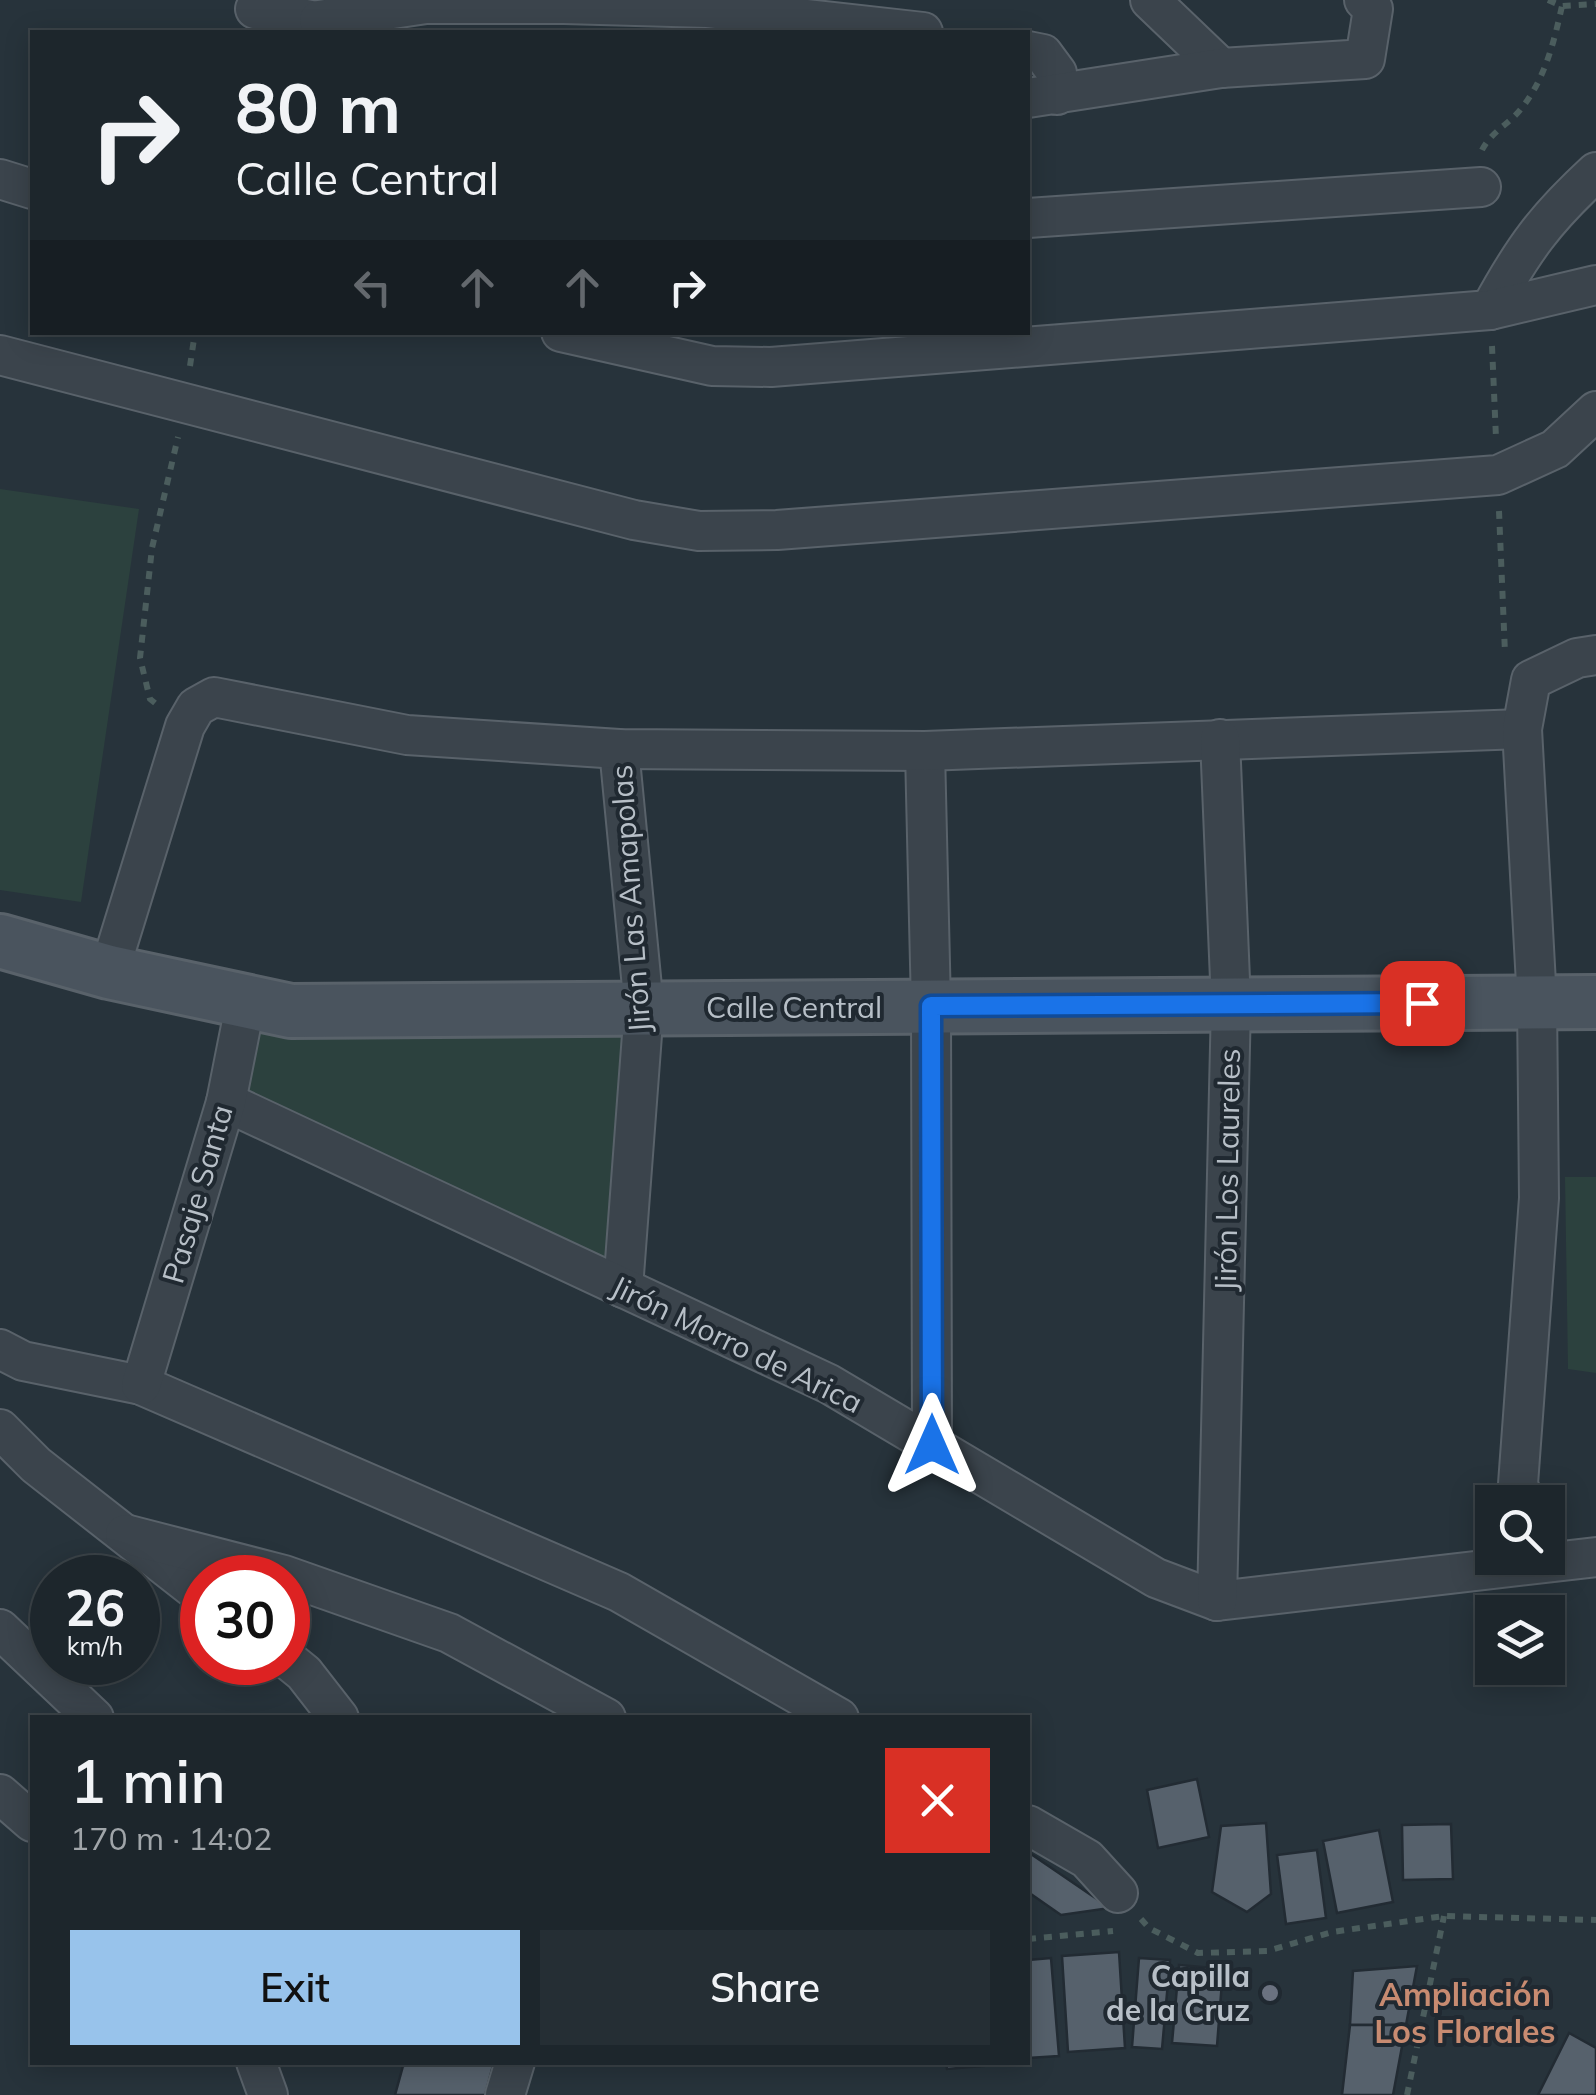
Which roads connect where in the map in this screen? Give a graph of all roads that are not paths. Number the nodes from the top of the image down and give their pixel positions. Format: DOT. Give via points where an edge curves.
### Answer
graph roads {
  1 [pos="1150,0"];
  2 [pos="1364,0"];
  3 [pos="254,14"];
  4 [pos="319,20"];
  5 [pos="358,30"];
  6 [pos="905,30"];
  7 [pos="1030,51"];
  8 [pos="1221,68"];
  9 [pos="1042,96"];
  10 [pos="1596,172"];
  11 [pos="0,178"];
  12 [pos="1481,187"];
  13 [pos="30,188"];
  14 [pos="1030,218"];
  15 [pos="1596,285"];
  16 [pos="1490,310"];
  17 [pos="574,335"];
  18 [pos="0,355"];
  19 [pos="1596,411"];
  20 [pos="1596,655"];
  21 [pos="1514,729"];
  22 [pos="1220,739"];
  23 [pos="618,749"];
  24 [pos="925,751"];
  25 [pos="0,940"];
  26 [pos="110,972"];
  27 [pos="246,1001"];
  28 [pos="1537,1002"];
  29 [pos="1596,1002"];
  30 [pos="1231,1004"];
  31 [pos="931,1006"];
  32 [pos="644,1008"];
  33 [pos="226,1102"];
  34 [pos="624,1288"];
  35 [pos="0,1349"];
  36 [pos="140,1385"];
  37 [pos="0,1429"];
  38 [pos="932,1445"];
  39 [pos="1518,1485"];
  40 [pos="124,1534"];
  41 [pos="1596,1557"];
  42 [pos="1565,1559"];
  43 [pos="1475,1569"];
  44 [pos="180,1578"];
  45 [pos="1217,1601"];
  46 [pos="0,1629"];
  47 [pos="310,1681"];
  48 [pos="91,1715"];
  49 [pos="337,1715"];
  50 [pos="600,1715"];
  51 [pos="835,1715"];
  52 [pos="0,1794"];
  53 [pos="30,1820"];
  54 [pos="1030,1825"];
  55 [pos="1118,1893"];
  56 [pos="257,2065"];
  57 [pos="514,2065"];
  58 [pos="268,2095"];
  59 [pos="505,2095"];
  1 -- 8 [label="street"];
  2 -- 8 [label="street" via="1373,9 1365,59"];
  3 -- 4 [label="street"];
  4 -- 5 [label="street"];
  4 -- 6 [label="street" via="426,4 564,4 708,8"];
  7 -- 9 [label="street" via="1042,54 1057,73"];
  8 -- 9 [label="street"];
  10 -- 16 [label="street" via="1554,210"];
  11 -- 13 [label="street"];
  12 -- 14 [label="street"];
  15 -- 16 [label="street"];
  16 -- 17 [label="street" via="772,367 712,366"];
  18 -- 19 [label="street" via="634,520 700,531 1498,475 1555,448"];
  20 -- 21 [label="street" via="1531,680"];
  21 -- 22 [label="street"];
  21 -- 28 [label="street"];
  22 -- 24 [label="street"];
  22 -- 30 [label="street, Jirón Los Laureles"];
  23 -- 24 [label="street"];
  23 -- 26 [label="street" via="407,735 214,698 196,706 184,726"];
  23 -- 32 [label="street, Jirón Las Amapolas"];
  24 -- 31 [label="street"];
  25 -- 26 [label="street, Calle Central"];
  26 -- 27 [label="street, Calle Central"];
  27 -- 32 [label="street, Calle Central" via="291,1010"];
  27 -- 33 [label="street, Pasaje Santa"];
  28 -- 29 [label="street, Calle Central"];
  28 -- 30 [label="street, Calle Central"];
  28 -- 39 [label="street" via="1539,1198"];
  30 -- 31 [label="street, Calle Central"];
  30 -- 45 [label="street, Jirón Los Laureles"];
  31 -- 32 [label="street, Calle Central"];
  31 -- 38 [label="street"];
  32 -- 34 [label="street, Jirón Las Amapolas"];
  33 -- 34 [label="street, Jirón Morro de Arica"];
  33 -- 36 [label="street, Pasaje Santa"];
  34 -- 38 [label="street, Jirón Morro de Arica" via="829,1384"];
  35 -- 36 [label="street" via="23,1361"];
  36 -- 51 [label="street" via="620,1592"];
  37 -- 40 [label="street"];
  38 -- 45 [label="street, Jirón Morro de Arica" via="1156,1578"];
  40 -- 44 [label="street"];
  40 -- 50 [label="street" via="284,1576 450,1633"];
  41 -- 42 [label="street, Jirón Morro de Arica"];
  43 -- 45 [label="street, Jirón Morro de Arica"];
  46 -- 48 [label="street"];
  47 -- 49 [label="street"];
  52 -- 53 [label="street"];
  54 -- 55 [label="street" via="1087,1858"];
  56 -- 58 [label="street"];
  57 -- 59 [label="street"];
}
